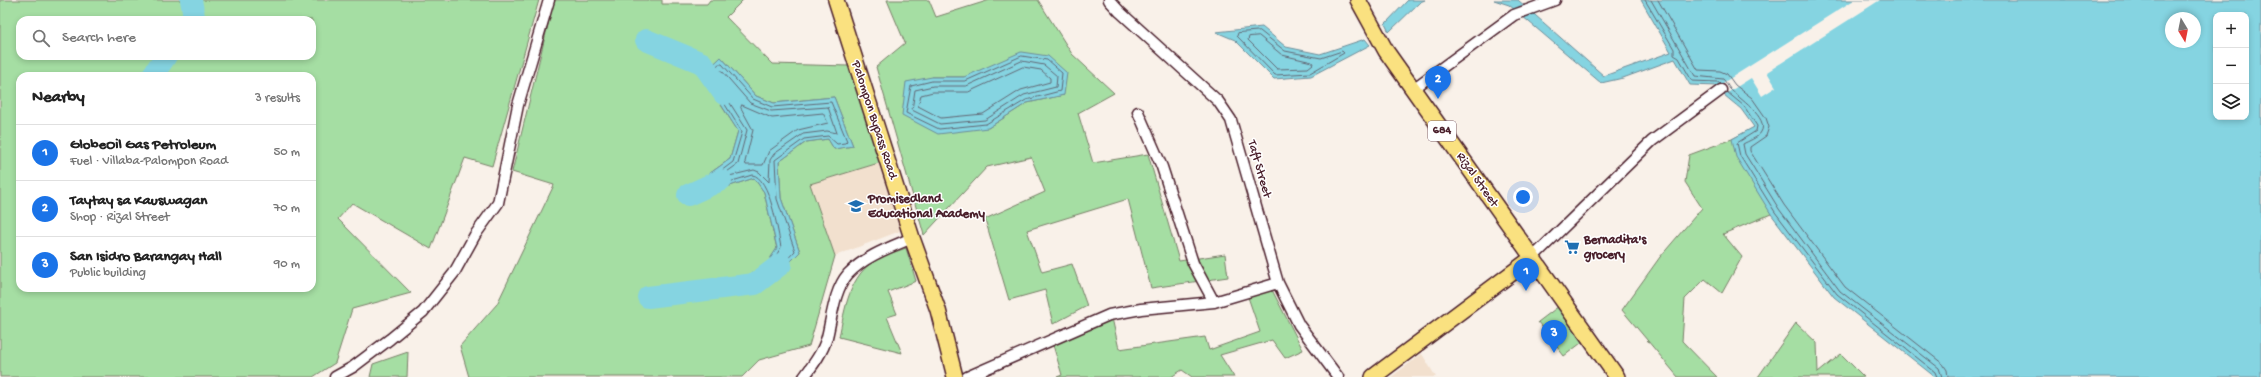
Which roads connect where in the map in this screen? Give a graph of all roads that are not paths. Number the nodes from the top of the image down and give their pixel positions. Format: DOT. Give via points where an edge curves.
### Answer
graph roads {
  1 [pos="550,0"];
  2 [pos="836,0"];
  3 [pos="1109,0"];
  4 [pos="1358,0"];
  5 [pos="1555,0"];
  6 [pos="1413,89"];
  7 [pos="1721,90"];
  8 [pos="1138,112"];
  9 [pos="912,238"];
  10 [pos="1532,258"];
  11 [pos="1278,283"];
  12 [pos="1214,302"];
  13 [pos="335,377"];
  14 [pos="804,377"];
  15 [pos="955,377"];
  16 [pos="967,377"];
  17 [pos="1338,377"];
  18 [pos="1373,377"];
  19 [pos="1617,377"];
  1 -- 13 [label="street" via="518,105 498,203 454,273 422,312 390,339"];
  2 -- 9 [label="main road, Palompon Bypass Road"];
  3 -- 11 [label="street, Taft Street" via="1218,101 1231,120"];
  4 -- 6 [label="main road, Rizal Street / 684" via="1386,51"];
  5 -- 6 [label="street" via="1514,15"];
  6 -- 10 [label="main road, Rizal Street / 684"];
  7 -- 10 [label="street" via="1652,141"];
  8 -- 12 [label="street" via="1162,167 1193,263"];
  9 -- 14 [label="street" via="874,255 848,274 839,290 826,339 814,364"];
  9 -- 15 [label="main road, Palompon Bypass Road" via="938,310"];
  10 -- 18 [label="main road"];
  10 -- 19 [label="main road, 684"];
  11 -- 12 [label="street"];
  11 -- 17 [label="street, Taft Street" via="1299,325"];
  12 -- 16 [label="street" via="1141,309 1109,315"];
}
